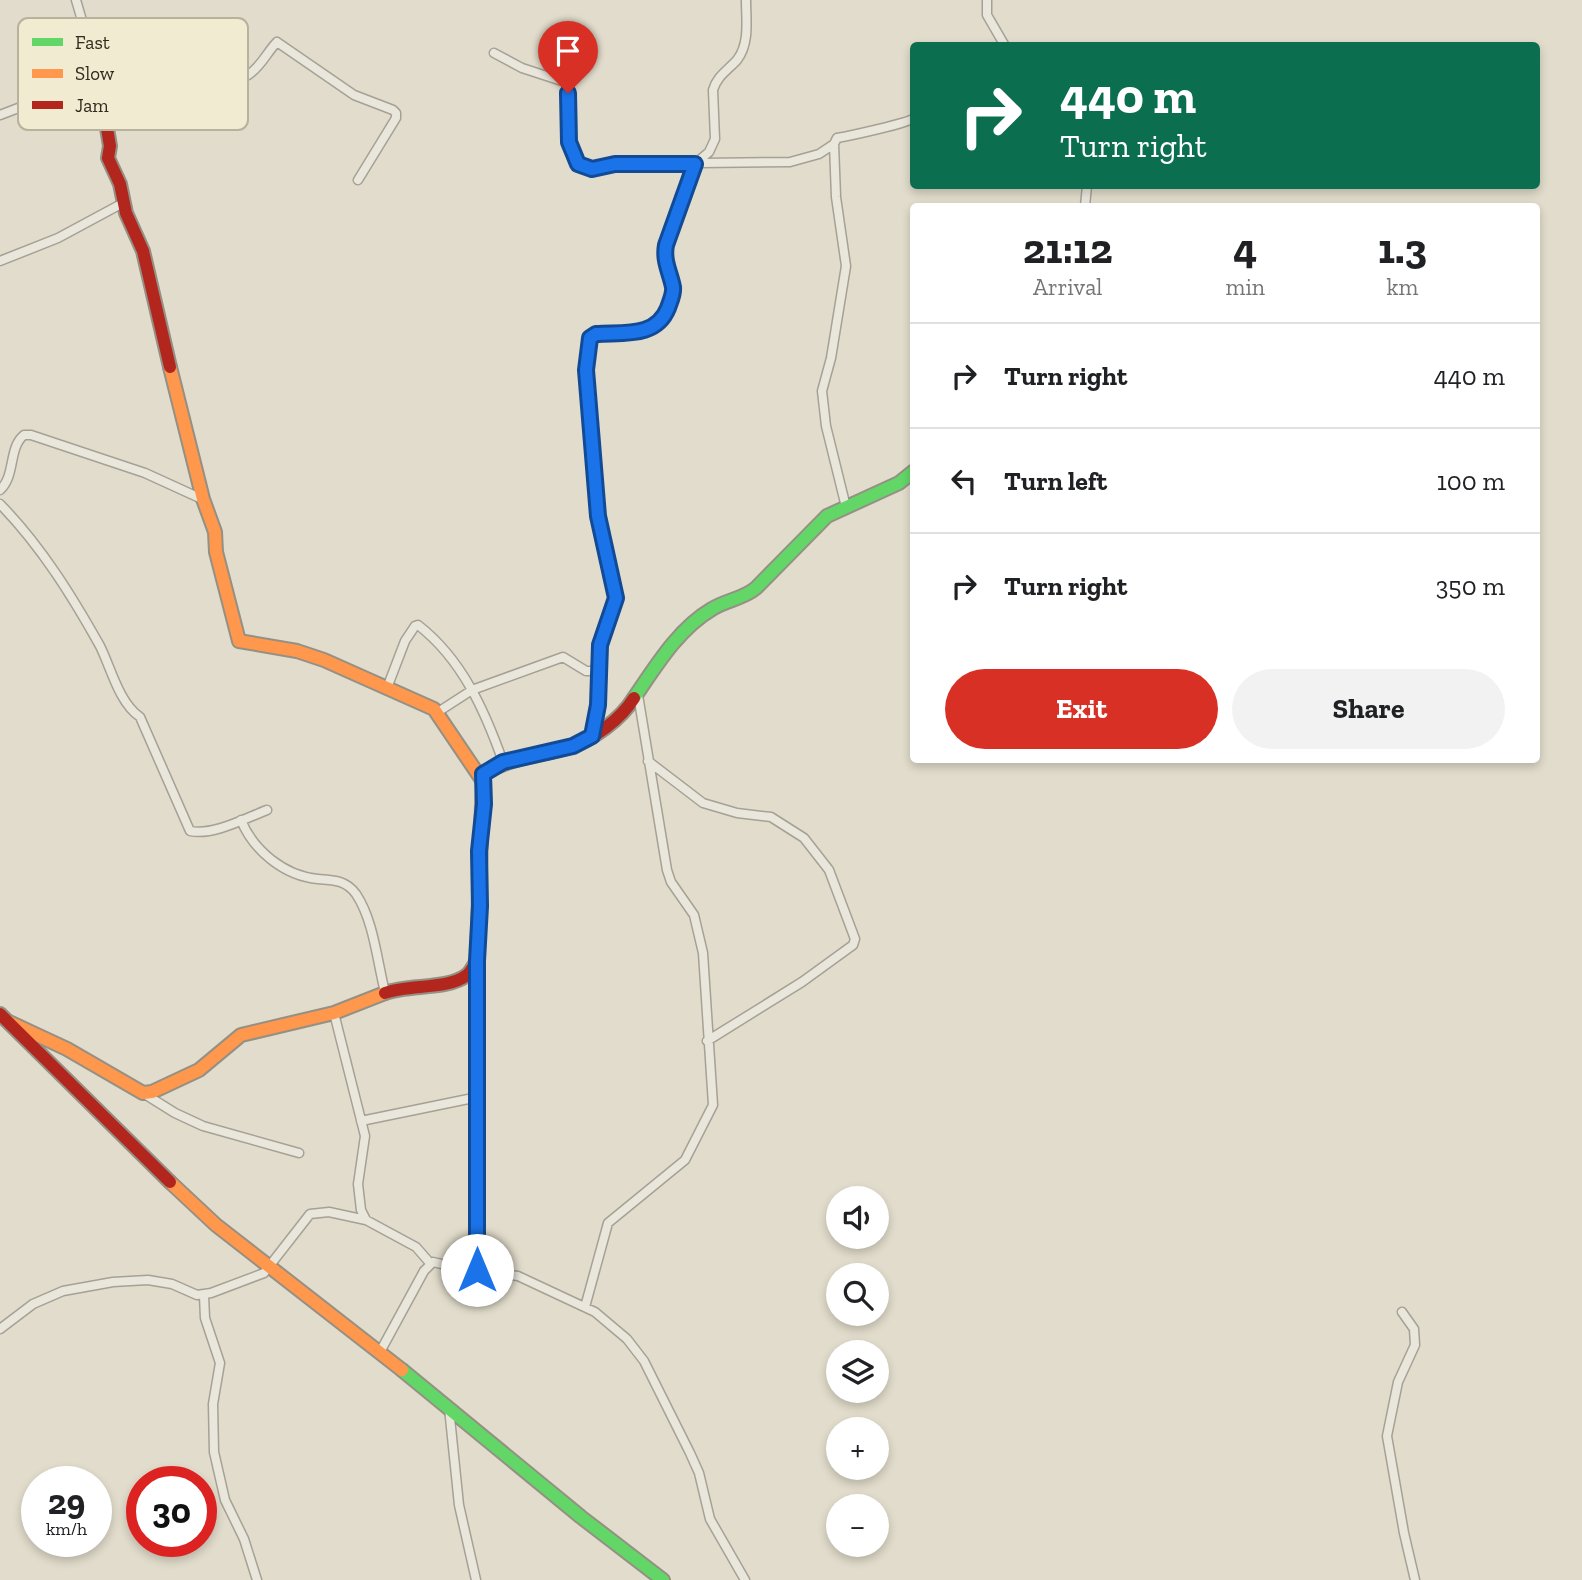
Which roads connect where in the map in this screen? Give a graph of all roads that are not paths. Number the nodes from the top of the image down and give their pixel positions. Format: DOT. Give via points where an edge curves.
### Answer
graph roads {
  1 [pos="76,0"];
  2 [pos="746,0"];
  3 [pos="986,0"];
  4 [pos="81,18"];
  5 [pos="1003,42"];
  6 [pos="494,53"];
  7 [pos="248,75"];
  8 [pos="18,108"];
  9 [pos="0,115"];
  10 [pos="910,121"];
  11 [pos="108,130"];
  12 [pos="834,144"];
  13 [pos="695,164"];
  14 [pos="358,180"];
  15 [pos="123,203"];
  16 [pos="0,261"];
  17 [pos="910,474"];
  18 [pos="0,489"];
  19 [pos="203,499"];
  20 [pos="0,504"];
  21 [pos="846,507"];
  22 [pos="599,671"];
  23 [pos="387,688"];
  24 [pos="472,691"];
  25 [pos="638,695"];
  26 [pos="438,712"];
  27 [pos="592,736"];
  28 [pos="648,761"];
  29 [pos="503,762"];
  30 [pos="482,780"];
  31 [pos="267,810"];
  32 [pos="240,820"];
  33 [pos="477,961"];
  34 [pos="385,992"];
  35 [pos="334,1013"];
  36 [pos="4,1018"];
  37 [pos="707,1041"];
  38 [pos="143,1093"];
  39 [pos="478,1097"];
  40 [pos="361,1121"];
  41 [pos="299,1153"];
  42 [pos="366,1220"];
  43 [pos="430,1262"];
  44 [pos="271,1267"];
  45 [pos="477,1270"];
  46 [pos="204,1296"];
  47 [pos="585,1307"];
  48 [pos="1402,1312"];
  49 [pos="0,1329"];
  50 [pos="380,1352"];
  51 [pos="449,1408"];
  52 [pos="257,1580"];
  53 [pos="476,1580"];
  54 [pos="663,1580"];
  55 [pos="746,1580"];
  56 [pos="1415,1580"];
  1 -- 4 [label="street"];
  2 -- 13 [label="street" via="743,47 713,90 715,139"];
  3 -- 5 [label="street" via="987,15"];
  6 -- 13 [label="street" via="568,83 569,142 578,164 592,169 615,164"];
  7 -- 14 [label="street" via="274,44 281,43 354,95 396,113"];
  8 -- 9 [label="street"];
  10 -- 12 [label="street" via="837,138"];
  11 -- 15 [label="street" via="108,158"];
  12 -- 13 [label="street" via="790,163"];
  12 -- 21 [label="street" via="846,266 822,391"];
  13 -- 22 [label="street" via="666,245 664,256 673,290 662,321 645,330 596,334 587,345 598,516 616,598 602,635"];
  15 -- 16 [label="street" via="58,238"];
  15 -- 19 [label="street" via="143,251"];
  17 -- 21 [label="street"];
  18 -- 19 [label="street" via="9,477 17,442 31,435 133,469"];
  19 -- 23 [label="street" via="215,532 239,641 297,652"];
  20 -- 32 [label="street" via="67,590 130,708 140,717 188,828 198,832"];
  21 -- 25 [label="street" via="827,516 746,596 713,608 691,625"];
  22 -- 24 [label="street" via="586,671 563,657"];
  22 -- 27 [label="street"];
  23 -- 24 [label="street" via="416,625 443,647"];
  23 -- 26 [label="street"];
  24 -- 26 [label="street"];
  24 -- 29 [label="street"];
  25 -- 27 [label="street" via="624,714"];
  25 -- 28 [label="street"];
  26 -- 30 [label="street"];
  27 -- 29 [label="street" via="565,748"];
  28 -- 37 [label="street" via="667,870 694,915 703,953"];
  28 -- 37 [label="street" via="703,803 771,817 804,838 829,870 855,939 802,982"];
  29 -- 30 [label="street" via="486,771"];
  30 -- 33 [label="street"];
  31 -- 32 [label="street"];
  32 -- 34 [label="street" via="249,839 273,861 310,877 334,879 356,894"];
  33 -- 34 [label="street" via="457,980"];
  33 -- 39 [label="street"];
  34 -- 35 [label="street"];
  35 -- 38 [label="street" via="241,1035 199,1070"];
  35 -- 40 [label="street"];
  36 -- 38 [label="street"];
  36 -- 44 [label="street" via="160,1173"];
  37 -- 47 [label="street" via="711,1111 685,1160 608,1223"];
  38 -- 41 [label="street" via="203,1126"];
  39 -- 40 [label="street"];
  39 -- 45 [label="street"];
  40 -- 42 [label="street" via="365,1144 358,1192"];
  42 -- 43 [label="street" via="416,1247"];
  42 -- 44 [label="street" via="329,1212 310,1214"];
  43 -- 45 [label="street"];
  43 -- 50 [label="street"];
  44 -- 46 [label="street"];
  44 -- 50 [label="street"];
  45 -- 47 [label="street" via="518,1276"];
  46 -- 49 [label="street" via="160,1282 113,1282 54,1293"];
  46 -- 52 [label="street" via="205,1318 220,1363 213,1404 214,1451 225,1500"];
  47 -- 55 [label="street" via="610,1323 644,1361 696,1465 710,1520"];
  48 -- 56 [label="street" via="1414,1329 1415,1345 1398,1382 1387,1436"];
  50 -- 51 [label="street"];
  51 -- 53 [label="street" via="457,1495"];
  51 -- 54 [label="street"];
}
